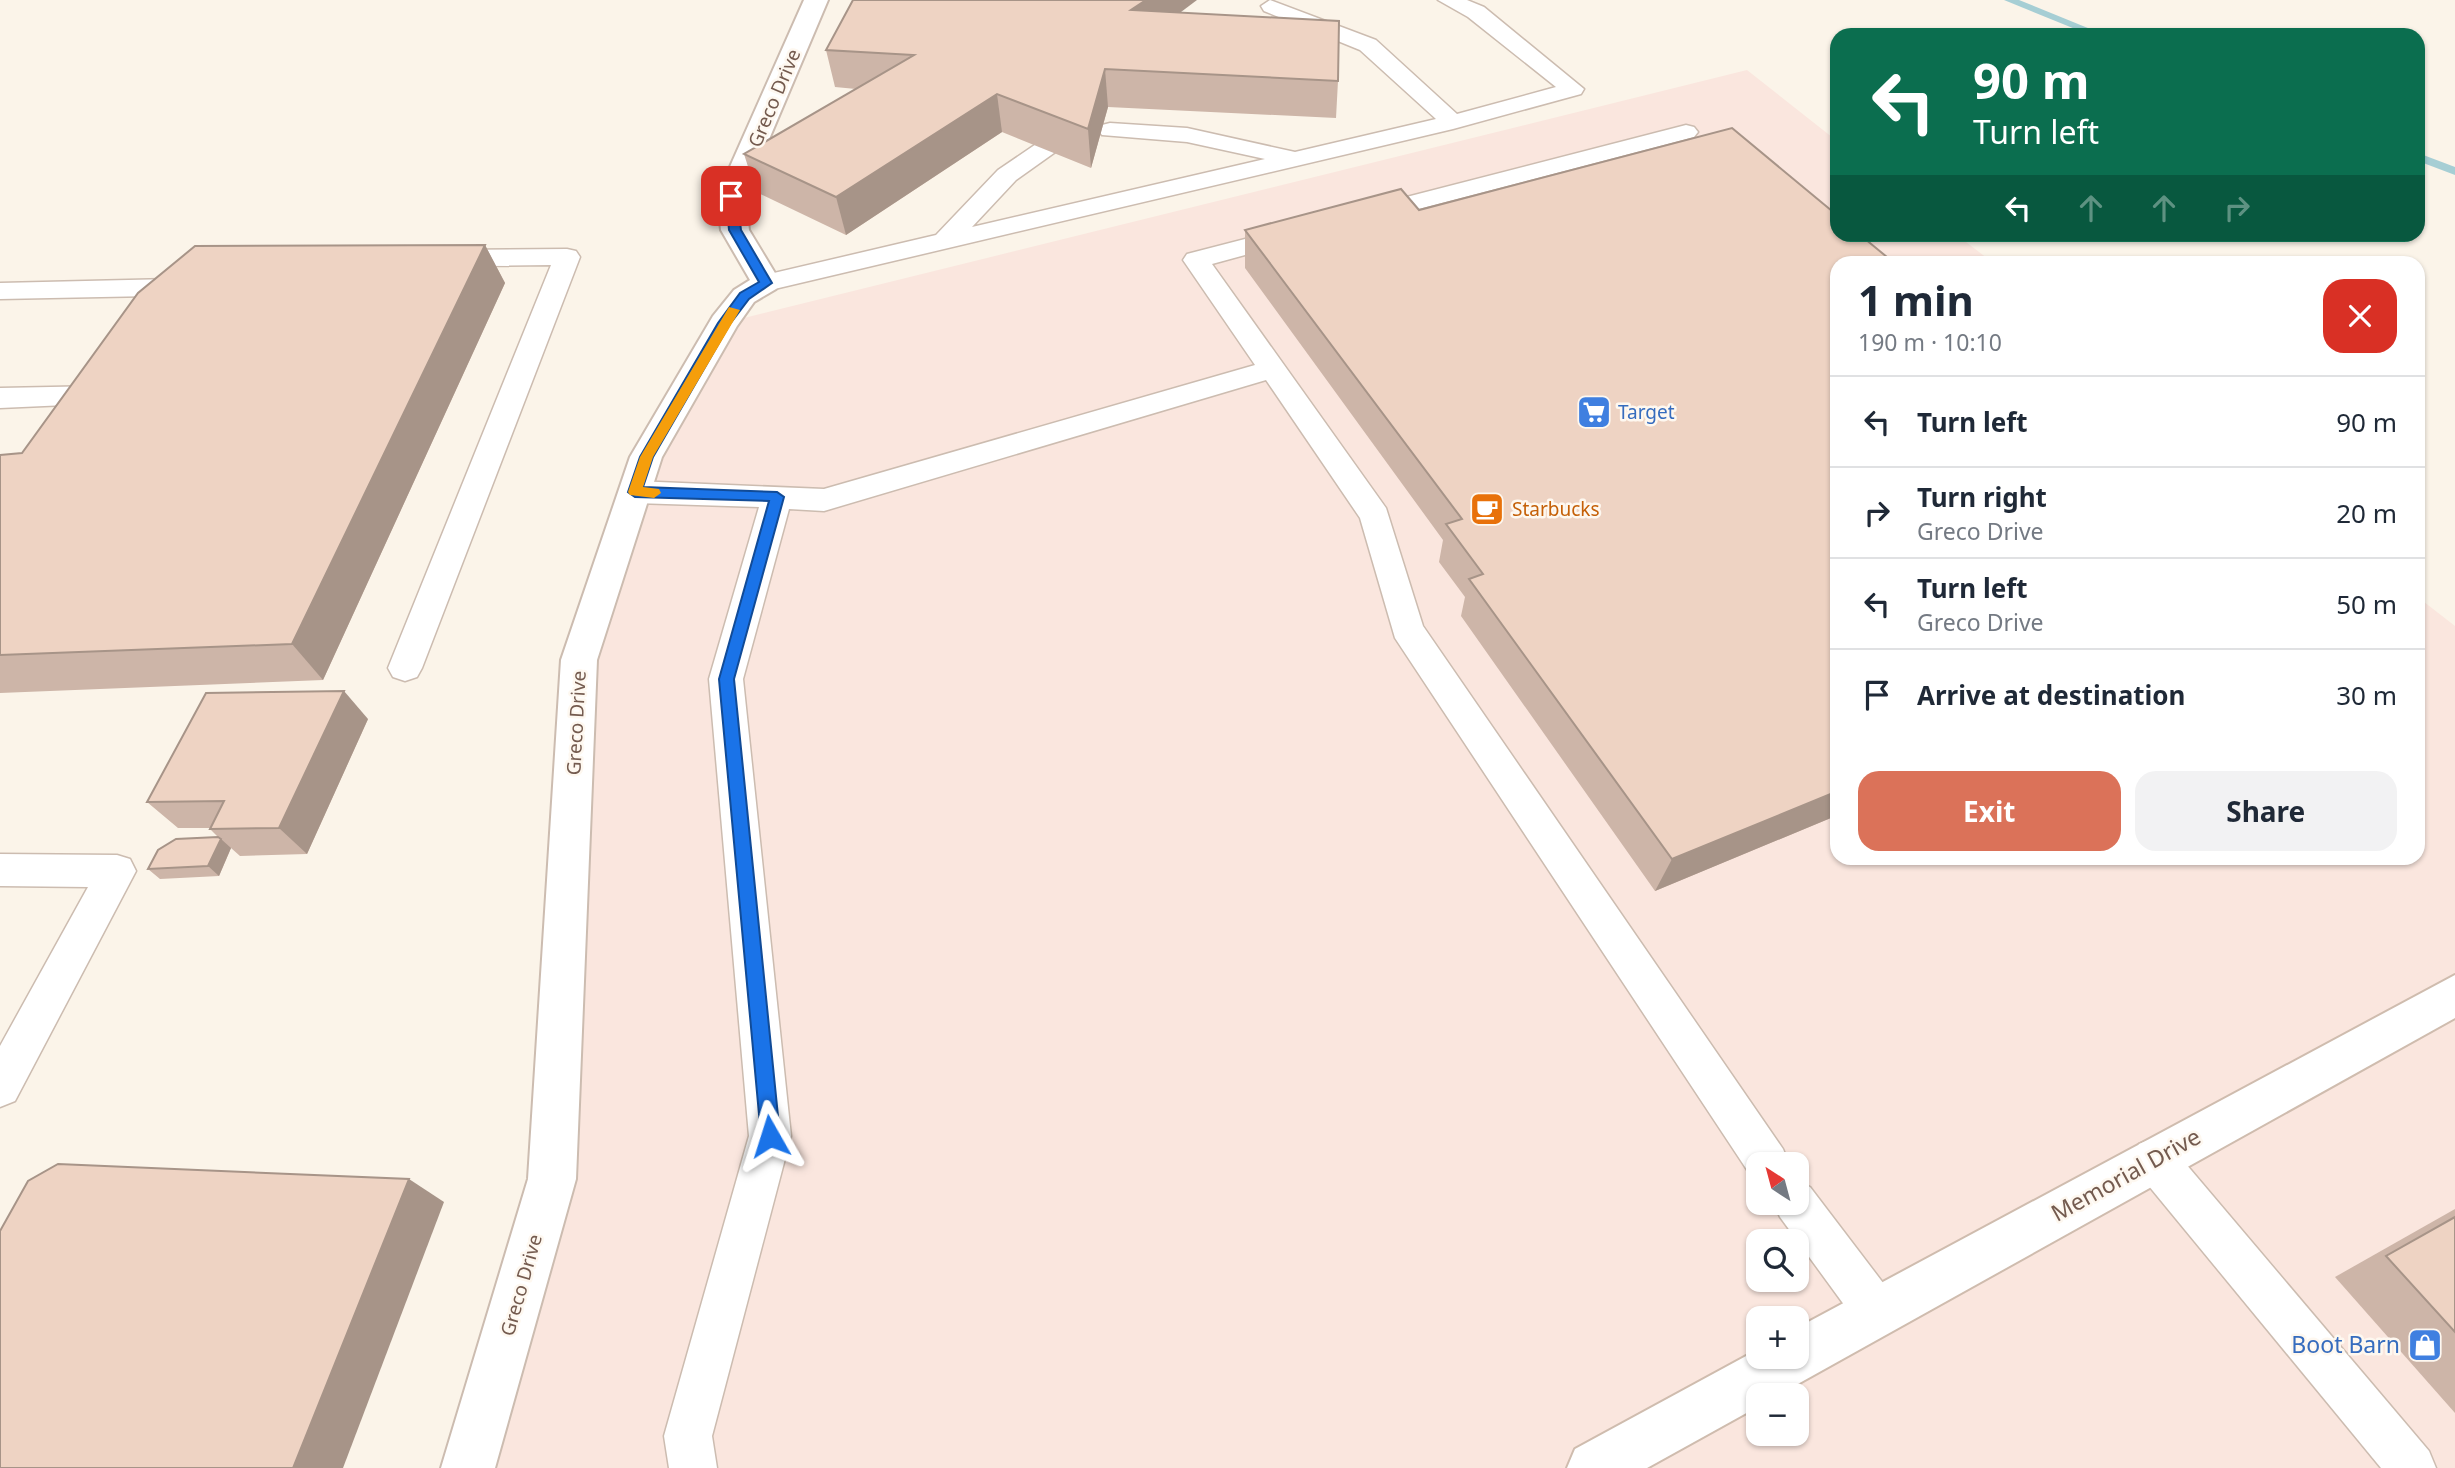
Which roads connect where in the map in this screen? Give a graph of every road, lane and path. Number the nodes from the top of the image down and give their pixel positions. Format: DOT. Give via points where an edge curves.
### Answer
graph roads {
  1 [pos="817,0"];
  2 [pos="1449,0"];
  3 [pos="1272,6"];
  4 [pos="1453,122"];
  5 [pos="1110,130"];
  6 [pos="1686,132"];
  7 [pos="1053,142"];
  8 [pos="1294,158"];
  9 [pos="947,239"];
  10 [pos="418,258"];
  11 [pos="766,283"];
  12 [pos="0,291"];
  13 [pos="143,331"];
  14 [pos="1272,369"];
  15 [pos="101,397"];
  16 [pos="0,398"];
  17 [pos="635,492"];
  18 [pos="777,497"];
  19 [pos="405,668"];
  20 [pos="0,870"];
  21 [pos="2455,995"];
  22 [pos="0,1087"];
  23 [pos="1760,1152"];
  24 [pos="2154,1159"];
  25 [pos="1805,1215"];
  26 [pos="1877,1312"];
  27 [pos="1809,1349"];
  28 [pos="1773,1369"];
  29 [pos="468,1468"];
  30 [pos="694,1468"];
  31 [pos="1594,1468"];
  32 [pos="2412,1468"];
  1 -- 11 [label="street, Greco Drive" via="731,196 735,230"];
  2 -- 4 [label="lane" via="1476,12 1573,89"];
  3 -- 4 [label="lane" via="1368,44"];
  4 -- 8 [label="lane"];
  5 -- 8 [label="lane" via="1187,135"];
  6 -- 14 [label="lane" via="1196,260"];
  7 -- 9 [label="lane" via="1007,175"];
  8 -- 9 [label="lane"];
  9 -- 11 [label="lane"];
  10 -- 19 [label="lane" via="567,257"];
  11 -- 17 [label="street, Greco Drive" via="744,296 724,323 646,457"];
  12 -- 13 [label="lane" via="182,282"];
  14 -- 18 [label="lane" via="824,500"];
  14 -- 23 [label="lane" via="1375,516 1407,629"];
  15 -- 16 [label="lane"];
  17 -- 18 [label="lane"];
  17 -- 29 [label="street, Greco Drive" via="579,660 552,1179"];
  18 -- 30 [label="lane" via="726,679 770,1136 688,1436"];
  20 -- 22 [label="lane" via="117,871"];
  21 -- 24 [label="street, Memorial Drive"];
  24 -- 26 [label="street, Memorial Drive"];
  24 -- 32 [label="lane"];
  25 -- 26 [label="lane"];
  26 -- 27 [label="street, Memorial Drive"];
  28 -- 31 [label="street, Memorial Drive"];
}
